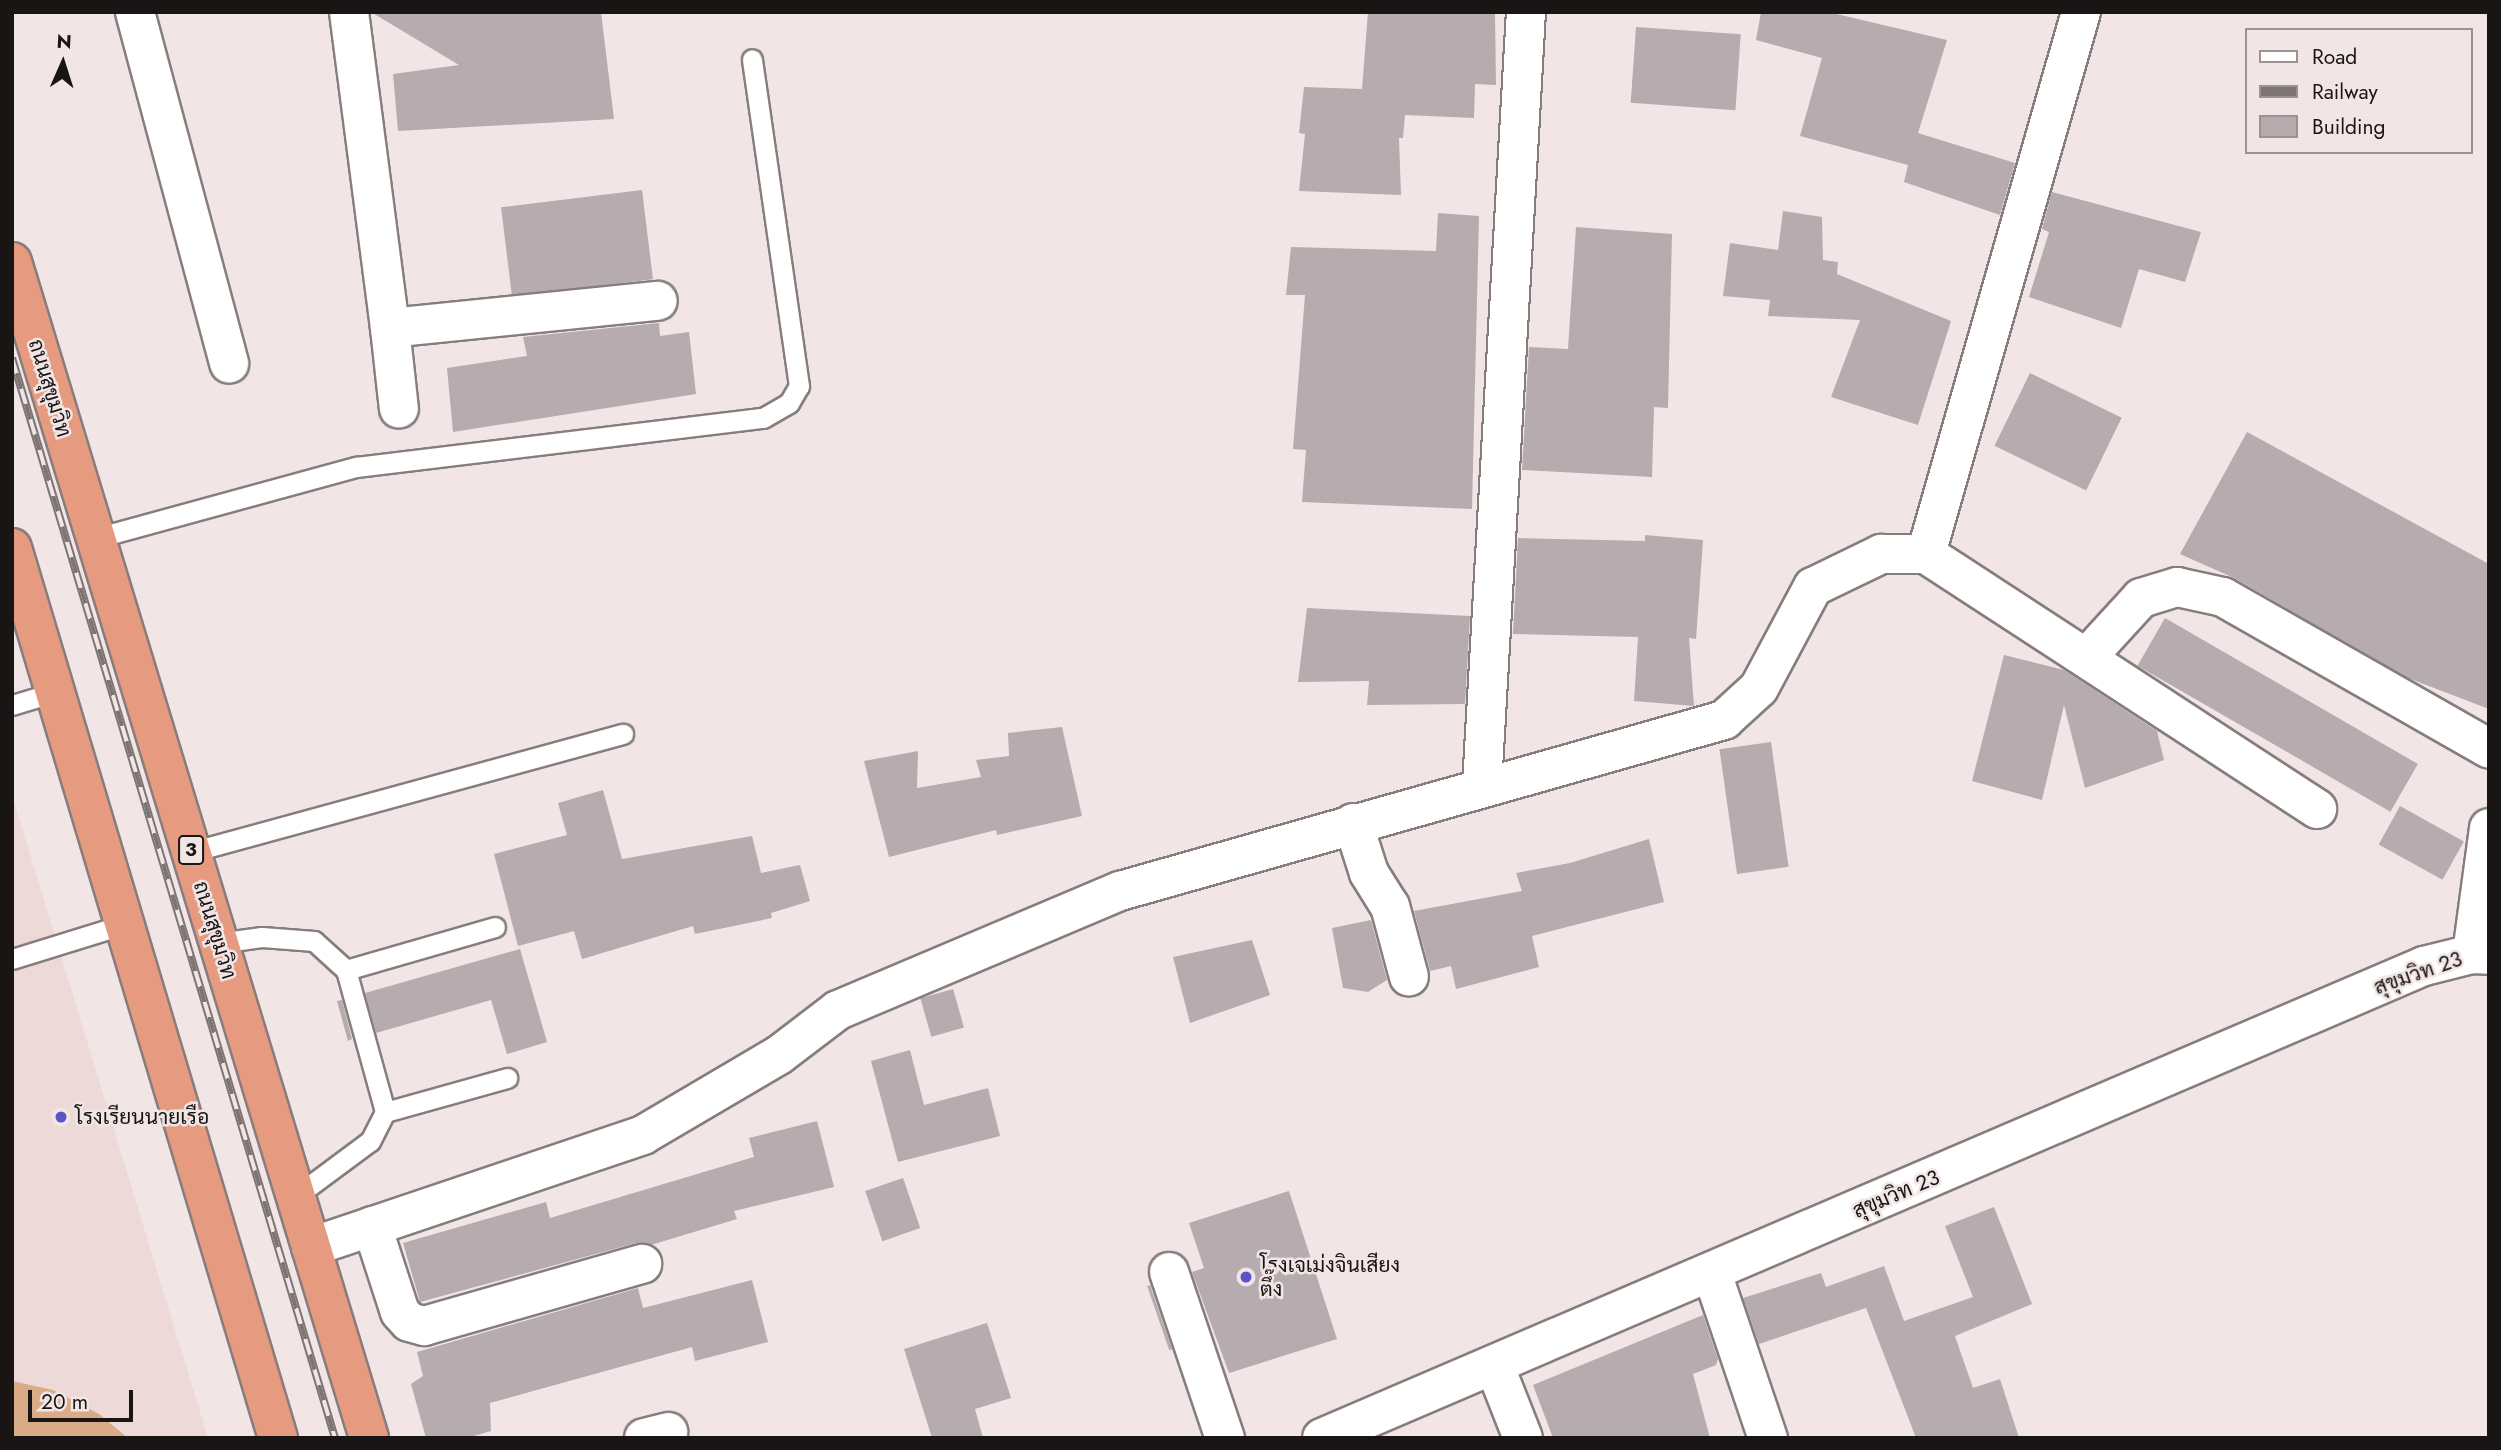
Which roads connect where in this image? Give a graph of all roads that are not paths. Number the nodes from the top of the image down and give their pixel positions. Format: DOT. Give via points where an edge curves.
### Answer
graph roads {
  1 [pos="135,12"];
  2 [pos="349,12"];
  3 [pos="1526,12"];
  4 [pos="2081,12"];
  5 [pos="752,59"];
  6 [pos="12,262"];
  7 [pos="658,301"];
  8 [pos="390,328"];
  9 [pos="229,364"];
  10 [pos="399,409"];
  11 [pos="96,538"];
  12 [pos="12,548"];
  13 [pos="1926,554"];
  14 [pos="2087,657"];
  15 [pos="55,692"];
  16 [pos="12,705"];
  17 [pos="623,734"];
  18 [pos="2489,749"];
  19 [pos="1482,786"];
  20 [pos="2317,810"];
  21 [pos="1353,823"];
  22 [pos="2489,828"];
  23 [pos="191,852"];
  24 [pos="122,925"];
  25 [pos="495,927"];
  26 [pos="218,943"];
  27 [pos="2480,955"];
  28 [pos="12,959"];
  29 [pos="346,970"];
  30 [pos="1409,977"];
  31 [pos="508,1078"];
  32 [pos="385,1112"];
  33 [pos="296,1196"];
  34 [pos="372,1226"];
  35 [pos="311,1247"];
  36 [pos="642,1264"];
  37 [pos="1169,1272"];
  38 [pos="1712,1273"];
  39 [pos="1495,1367"];
  40 [pos="1330,1436"];
  41 [pos="278,1438"];
  42 [pos="369,1438"];
  43 [pos="1225,1438"];
  44 [pos="1523,1438"];
  45 [pos="1768,1438"];
  1 -- 9 [label="street"];
  2 -- 8 [label="street"];
  3 -- 19 [label="street"];
  4 -- 13 [label="street"];
  5 -- 11 [label="lane" via="799,386 789,403 763,418 356,467"];
  6 -- 11 [label="highway, ถนนสุขุมวิท / 3"];
  7 -- 8 [label="street"];
  8 -- 10 [label="street"];
  11 -- 23 [label="highway, ถนนสุขุมวิท / 3"];
  12 -- 15 [label="highway"];
  13 -- 14 [label="street"];
  13 -- 19 [label="street" via="1881,554 1813,587 1759,688 1724,720"];
  14 -- 18 [label="street" via="2141,598 2177,587 2212,595"];
  14 -- 20 [label="street"];
  15 -- 16 [label="lane"];
  15 -- 24 [label="highway"];
  17 -- 23 [label="lane"];
  19 -- 21 [label="street"];
  21 -- 30 [label="street" via="1369,873 1390,906"];
  21 -- 34 [label="street" via="1120,891 838,1010 779,1055 643,1135"];
  22 -- 27 [label="street"];
  23 -- 26 [label="highway, ถนนสุขุมวิท / 3"];
  24 -- 28 [label="lane"];
  24 -- 41 [label="highway"];
  25 -- 29 [label="lane"];
  26 -- 29 [label="lane" via="262,937 314,940"];
  26 -- 33 [label="highway, ถนนสุขุมวิท / 3"];
  27 -- 38 [label="street, สุขุมวิท 23" via="2424,966"];
  29 -- 32 [label="lane"];
  31 -- 32 [label="lane"];
  32 -- 33 [label="lane" via="370,1142"];
  33 -- 35 [label="highway, ถนนสุขุมวิท / 3"];
  34 -- 35 [label="street"];
  34 -- 36 [label="street" via="400,1312 409,1322 424,1326"];
  35 -- 42 [label="highway, ถนนสุขุมวิท / 3"];
  37 -- 43 [label="street"];
  38 -- 39 [label="street, สุขุมวิท 23"];
  38 -- 45 [label="street"];
  39 -- 40 [label="street, สุขุมวิท 23"];
  39 -- 44 [label="street"];
}
